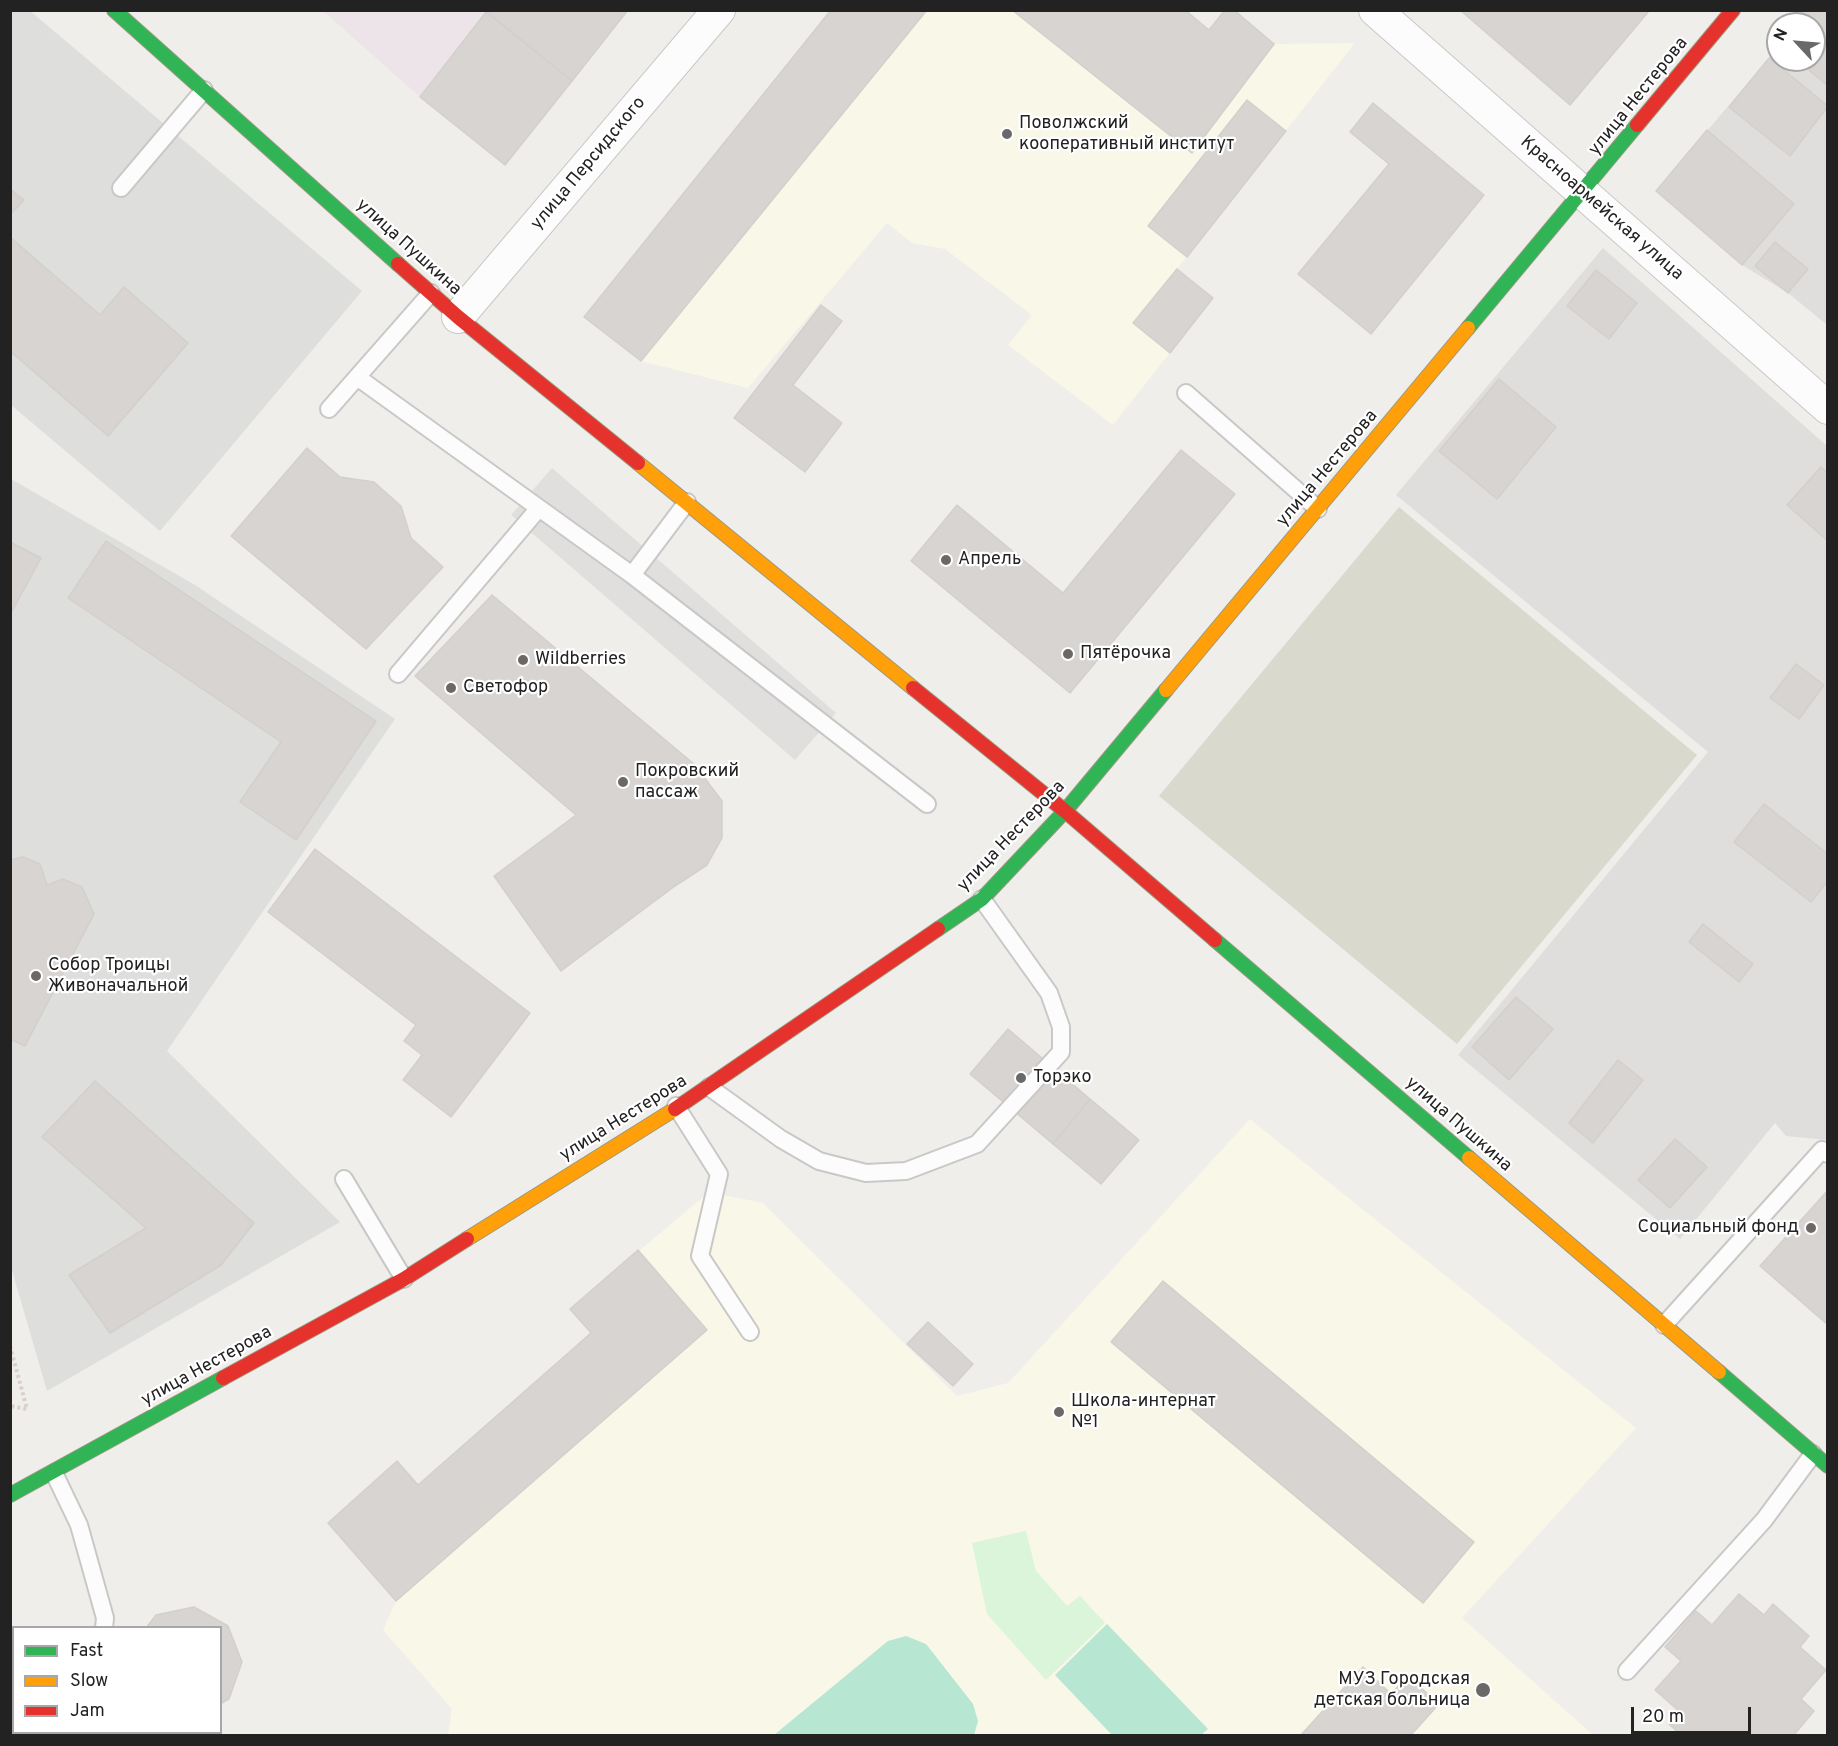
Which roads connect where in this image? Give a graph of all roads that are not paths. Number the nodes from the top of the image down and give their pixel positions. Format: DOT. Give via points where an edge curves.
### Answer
graph roads {
  1 [pos="114,10"];
  2 [pos="719,10"];
  3 [pos="1375,10"];
  4 [pos="1733,10"];
  5 [pos="204,90"];
  6 [pos="121,188"];
  7 [pos="1583,193"];
  8 [pos="431,293"];
  9 [pos="458,317"];
  10 [pos="357,377"];
  11 [pos="1186,393"];
  12 [pos="1827,408"];
  13 [pos="329,409"];
  14 [pos="687,502"];
  15 [pos="539,508"];
  16 [pos="1318,509"];
  17 [pos="632,575"];
  18 [pos="398,674"];
  19 [pos="927,804"];
  20 [pos="1065,811"];
  21 [pos="982,898"];
  22 [pos="709,1087"];
  23 [pos="676,1106"];
  24 [pos="1827,1154"];
  25 [pos="344,1179"];
  26 [pos="404,1279"];
  27 [pos="1664,1325"];
  28 [pos="750,1332"];
  29 [pos="1813,1454"];
  30 [pos="1827,1466"];
  31 [pos="54,1473"];
  32 [pos="10,1495"];
  33 [pos="104,1626"];
  34 [pos="1627,1671"];
  1 -- 5 [label="main road, улица Пушкина"];
  2 -- 9 [label="street, улица Персидского"];
  3 -- 7 [label="street, Красноармейская улица"];
  4 -- 7 [label="main road, улица Нестерова"];
  5 -- 6 [label="lane"];
  5 -- 8 [label="main road, улица Пушкина"];
  7 -- 12 [label="street, Красноармейская улица"];
  7 -- 16 [label="main road, улица Нестерова"];
  8 -- 9 [label="main road, улица Пушкина"];
  8 -- 10 [label="lane"];
  9 -- 14 [label="main road, улица Пушкина"];
  10 -- 13 [label="lane"];
  10 -- 15 [label="lane"];
  11 -- 16 [label="lane"];
  14 -- 17 [label="lane"];
  14 -- 20 [label="main road, улица Пушкина"];
  15 -- 17 [label="lane"];
  15 -- 18 [label="lane"];
  16 -- 20 [label="main road, улица Нестерова"];
  17 -- 19 [label="lane"];
  20 -- 21 [label="main road, улица Нестерова"];
  20 -- 27 [label="main road, улица Пушкина"];
  21 -- 22 [label="main road, улица Нестерова"];
  21 -- 22 [label="lane" via="1049,993 1061,1028 1061,1052 977,1144 906,1171 866,1173 819,1161 781,1140"];
  22 -- 23 [label="main road, улица Нестерова"];
  23 -- 26 [label="main road, улица Нестерова"];
  23 -- 28 [label="lane" via="719,1174 700,1256"];
  24 -- 27 [label="lane" via="1822,1150"];
  25 -- 26 [label="lane"];
  26 -- 31 [label="main road, улица Нестерова"];
  27 -- 29 [label="main road, улица Пушкина"];
  29 -- 30 [label="main road, улица Пушкина"];
  29 -- 34 [label="lane" via="1764,1520"];
  31 -- 32 [label="main road, улица Нестерова"];
  31 -- 33 [label="lane" via="79,1525"];
}
